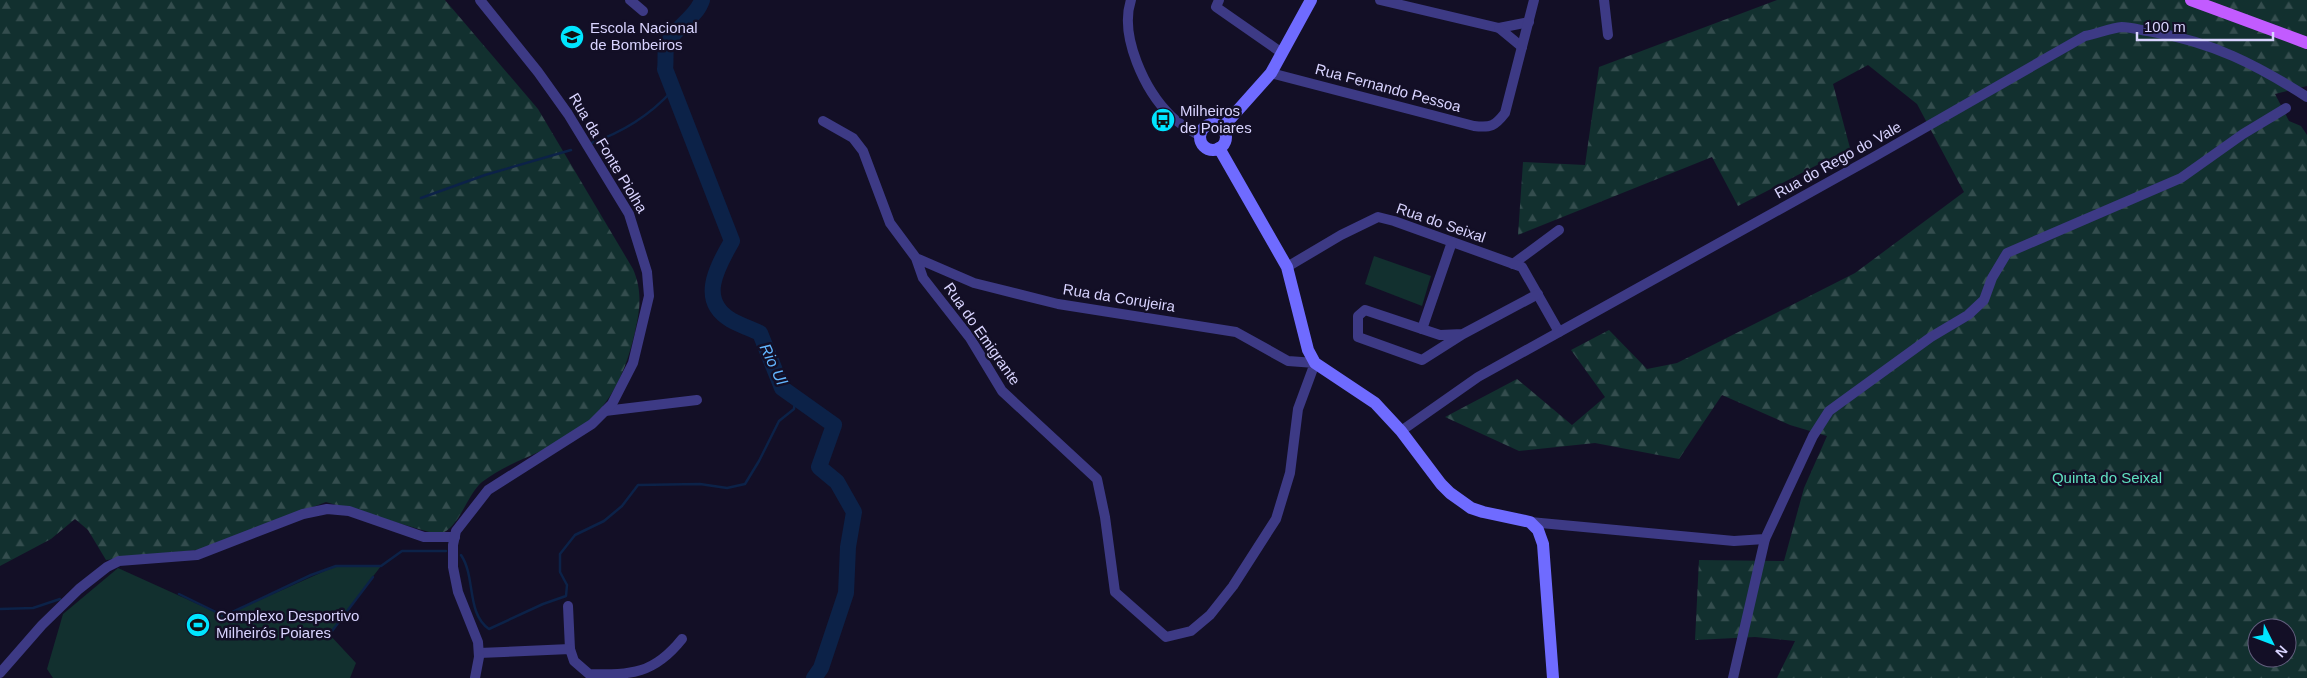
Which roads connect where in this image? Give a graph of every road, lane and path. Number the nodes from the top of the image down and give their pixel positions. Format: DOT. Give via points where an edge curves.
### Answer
graph roads {
  1 [pos="480,0"];
  2 [pos="630,0"];
  3 [pos="1131,0"];
  4 [pos="1219,0"];
  5 [pos="1311,0"];
  6 [pos="1380,0"];
  7 [pos="1534,0"];
  8 [pos="1604,0"];
  9 [pos="2191,0"];
  10 [pos="2211,0"];
  11 [pos="643,11"];
  12 [pos="1528,22"];
  13 [pos="1499,28"];
  14 [pos="1608,35"];
  15 [pos="2307,36"];
  16 [pos="2307,43"];
  17 [pos="1522,47"];
  18 [pos="1282,53"];
  19 [pos="1271,73"];
  20 [pos="2307,97"];
  21 [pos="2286,108"];
  22 [pos="823,122"];
  23 [pos="1222,128"];
  24 [pos="1200,136"];
  25 [pos="1218,148"];
  26 [pos="1559,230"];
  27 [pos="1452,242"];
  28 [pos="916,258"];
  29 [pos="1513,264"];
  30 [pos="1287,267"];
  31 [pos="1538,294"];
  32 [pos="1422,329"];
  33 [pos="1559,332"];
  34 [pos="1463,334"];
  35 [pos="1316,364"];
  36 [pos="697,400"];
  37 [pos="605,411"];
  38 [pos="1401,431"];
  39 [pos="1530,522"];
  40 [pos="455,537"];
  41 [pos="1765,539"];
  42 [pos="568,606"];
  43 [pos="682,639"];
  44 [pos="570,649"];
  45 [pos="479,653"];
  46 [pos="0,673"];
  47 [pos="475,678"];
  48 [pos="1553,678"];
  49 [pos="1733,678"];
  1 -- 37 [label="street, Rua da Fonte Piolha" via="538,72 584,140 629,214 647,272 649,296 633,364"];
  2 -- 11 [label="street"];
  3 -- 24 [label="street" via="1127,12 1128,30 1136,61 1146,82 1171,116"];
  4 -- 18 [label="street" via="1216,8"];
  5 -- 18 [label="street"];
  6 -- 13 [label="street"];
  7 -- 12 [label="street"];
  8 -- 14 [label="street"];
  9 -- 16 [label="main road"];
  10 -- 15 [label="main road"];
  12 -- 13 [label="street"];
  12 -- 17 [label="street"];
  13 -- 17 [label="street"];
  17 -- 19 [label="street, Rua Fernando Pessoa" via="1505,113 1497,124 1486,127"];
  18 -- 19 [label="street"];
  19 -- 23 [label="street"];
  20 -- 33 [label="street, Rua do Rego do Vale" via="2268,72 2205,44 2123,27 2085,36"];
  21 -- 41 [label="street" via="2181,178 2006,253 1984,300 1968,315 1931,337 1829,411 1813,436"];
  22 -- 28 [label="street, Rua do Emigrante" via="853,138 863,150 890,223"];
  23 -- 24 [label="street" via="1210,124 1203,128"];
  23 -- 25 [label="street" via="1226,139"];
  24 -- 25 [label="street" via="1206,148"];
  25 -- 30 [label="street"];
  26 -- 29 [label="street"];
  27 -- 29 [label="street, Rua do Seixal"];
  27 -- 30 [label="street, Rua do Seixal" via="1378,217"];
  27 -- 32 [label="street"];
  28 -- 35 [label="street, Rua da Corujeira" via="974,283 1058,304 1236,332 1288,361"];
  28 -- 35 [label="street, Rua do Emigrante" via="923,278 970,338 1002,392 1097,479 1115,592 1166,637 1191,632 1210,615 1233,586 1276,519 1290,473 1298,408"];
  29 -- 31 [label="street, Rua do Seixal" via="1522,268"];
  30 -- 35 [label="street" via="1308,350"];
  31 -- 33 [label="street, Rua do Seixal"];
  31 -- 34 [label="street"];
  32 -- 34 [label="street" via="1440,335"];
  32 -- 34 [label="street" via="1365,310 1358,316 1358,337 1422,360"];
  33 -- 38 [label="street, Rua do Rego do Vale" via="1470,382"];
  35 -- 38 [label="street" via="1375,403"];
  36 -- 37 [label="street"];
  37 -- 40 [label="street, Rua da Fonte Piolha" via="592,424 488,490 456,530"];
  38 -- 39 [label="street" via="1440,484 1460,501 1483,512"];
  39 -- 41 [label="street" via="1734,541"];
  39 -- 48 [label="street" via="1538,530 1543,544"];
  40 -- 45 [label="street, Rua da Fonte Piolha" via="453,567 458,592 478,642"];
  40 -- 46 [label="street" via="424,537 349,511 327,508 303,514 197,555 118,561 79,588 42,624"];
  41 -- 49 [label="street"];
  42 -- 44 [label="street"];
  43 -- 44 [label="street" via="668,656 639,672 617,675 589,674 574,660"];
  44 -- 45 [label="street"];
  45 -- 47 [label="street, Rua da Fonte Piolha"];
}
